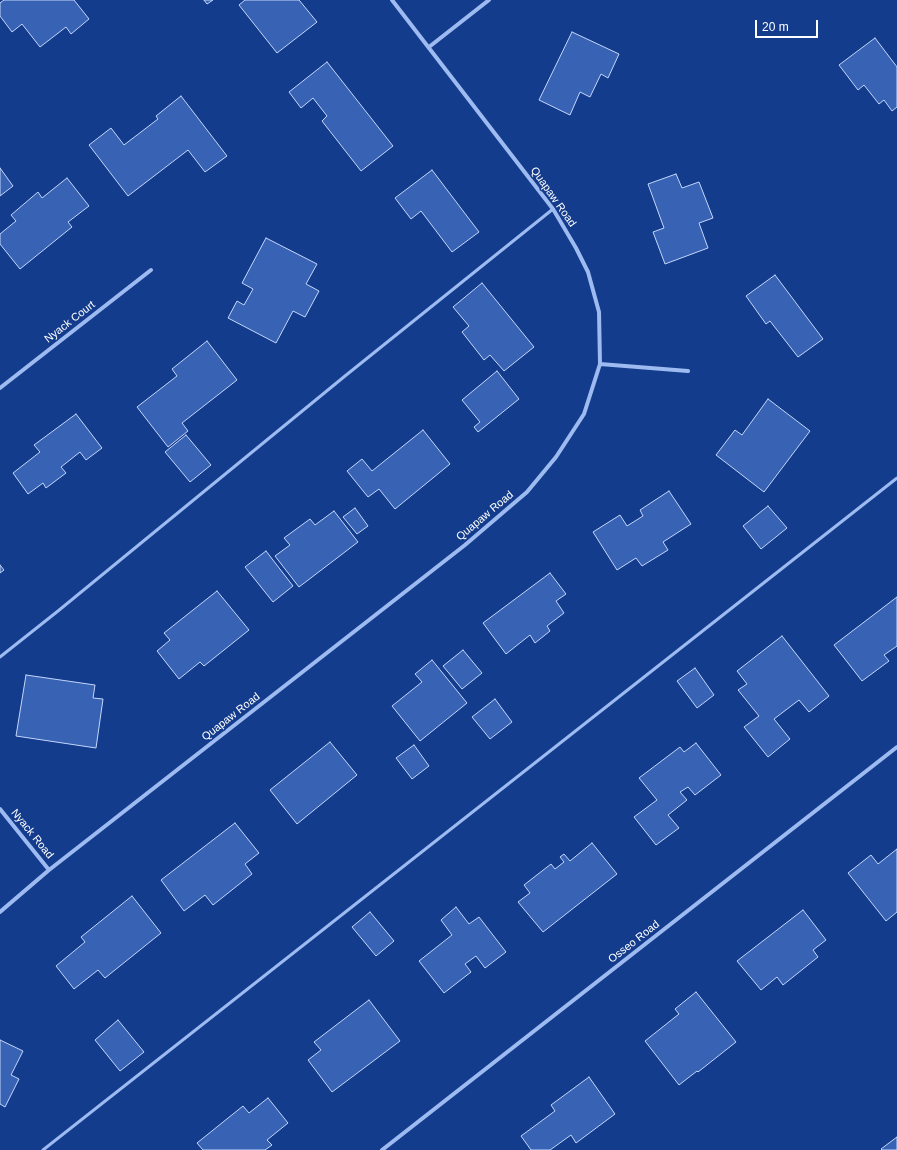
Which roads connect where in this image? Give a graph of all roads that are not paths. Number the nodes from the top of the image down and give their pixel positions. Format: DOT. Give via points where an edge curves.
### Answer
graph roads {
  1 [pos="392,0"];
  2 [pos="489,0"];
  3 [pos="429,47"];
  4 [pos="553,209"];
  5 [pos="151,270"];
  6 [pos="600,364"];
  7 [pos="688,371"];
  8 [pos="0,388"];
  9 [pos="897,478"];
  10 [pos="0,657"];
  11 [pos="897,748"];
  12 [pos="0,809"];
  13 [pos="49,870"];
  14 [pos="0,912"];
  15 [pos="43,1150"];
  16 [pos="382,1150"];
  1 -- 3 [label="street, Quapaw Road"];
  2 -- 3 [label="street"];
  3 -- 4 [label="street, Quapaw Road"];
  4 -- 6 [label="street, Quapaw Road" via="588,272 599,312"];
  4 -- 10 [label="lane"];
  5 -- 8 [label="street, Nyack Court"];
  6 -- 7 [label="street"];
  6 -- 13 [label="street, Quapaw Road" via="584,414 556,457 527,492 465,545"];
  9 -- 15 [label="lane"];
  11 -- 16 [label="street, Osseo Road"];
  12 -- 13 [label="street, Nyack Road"];
  13 -- 14 [label="street, Quapaw Road"];
}
